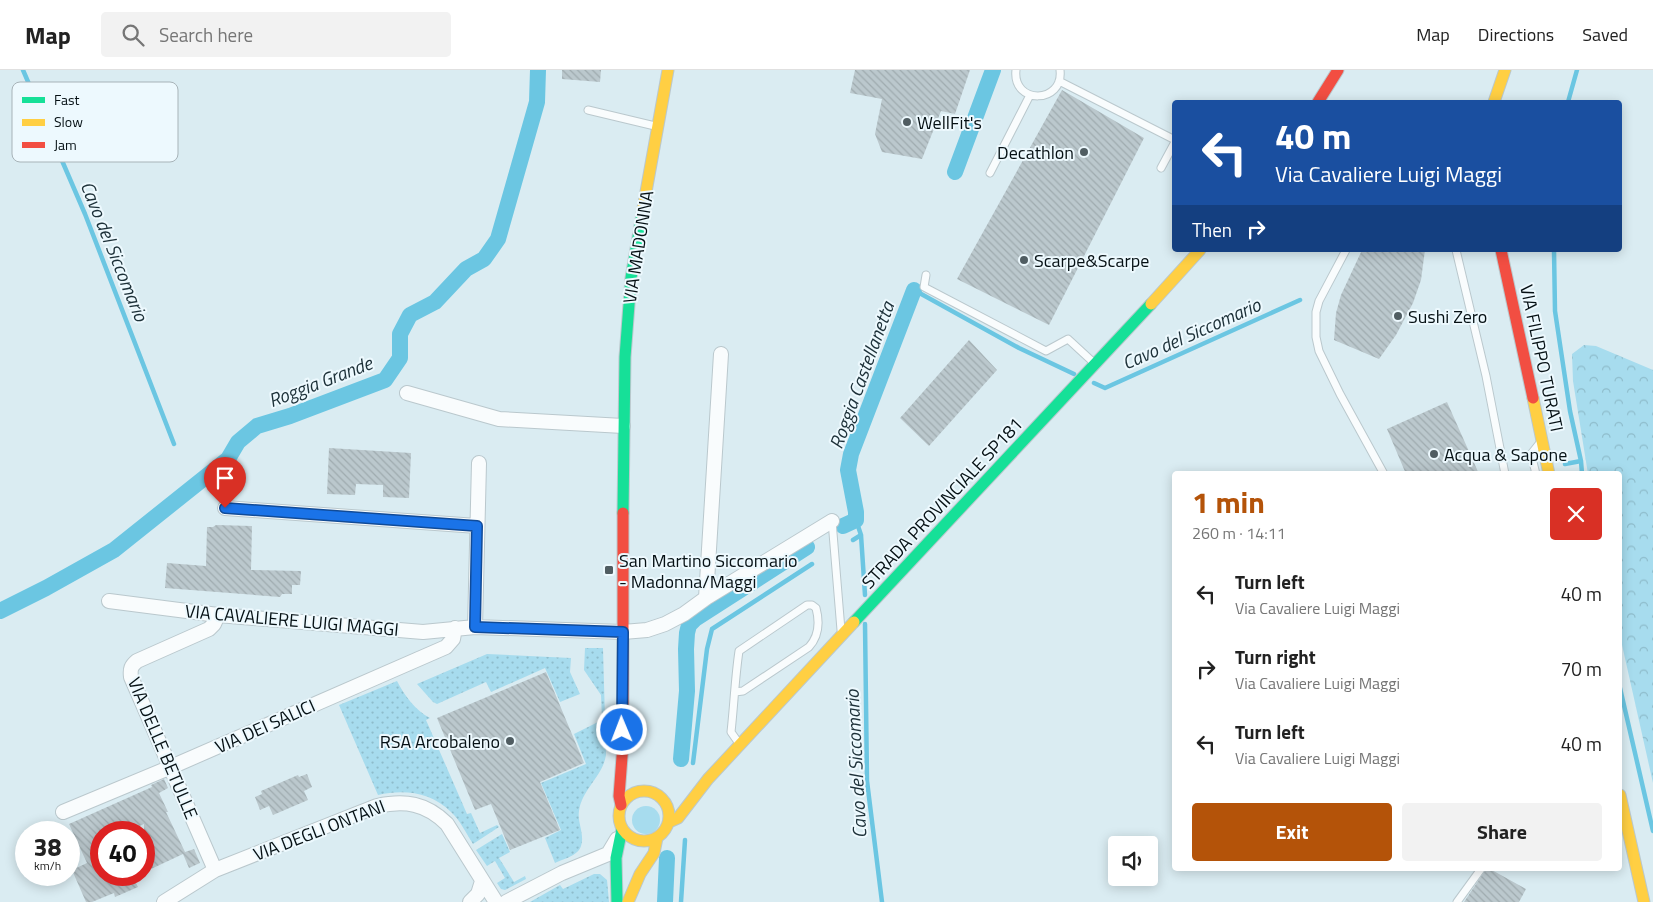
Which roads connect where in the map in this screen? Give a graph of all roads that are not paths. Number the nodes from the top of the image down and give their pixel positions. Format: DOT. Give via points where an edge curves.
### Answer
graph roads {
  1 [pos="668,70"];
  2 [pos="1016,70"];
  3 [pos="1060,70"];
  4 [pos="1338,70"];
  5 [pos="1505,70"];
  6 [pos="1059,81"];
  7 [pos="1486,90"];
  8 [pos="1030,95"];
  9 [pos="1319,100"];
  10 [pos="1486,100"];
  11 [pos="1495,100"];
  12 [pos="588,110"];
  13 [pos="658,127"];
  14 [pos="1172,139"];
  15 [pos="1172,147"];
  16 [pos="1161,168"];
  17 [pos="990,174"];
  18 [pos="1198,252"];
  19 [pos="1345,252"];
  20 [pos="1456,252"];
  21 [pos="1501,252"];
  22 [pos="926,275"];
  23 [pos="721,354"];
  24 [pos="1096,364"];
  25 [pos="407,393"];
  26 [pos="623,426"];
  27 [pos="1542,440"];
  28 [pos="479,463"];
  29 [pos="1382,471"];
  30 [pos="1505,471"];
  31 [pos="1535,471"];
  32 [pos="1548,471"];
  33 [pos="225,508"];
  34 [pos="832,521"];
  35 [pos="477,526"];
  36 [pos="706,598"];
  37 [pos="109,601"];
  38 [pos="218,615"];
  39 [pos="475,627"];
  40 [pos="455,628"];
  41 [pos="623,632"];
  42 [pos="841,636"];
  43 [pos="735,692"];
  44 [pos="623,744"];
  45 [pos="740,744"];
  46 [pos="171,767"];
  47 [pos="708,779"];
  48 [pos="647,791"];
  49 [pos="661,797"];
  50 [pos="621,804"];
  51 [pos="1622,804"];
  52 [pos="63,812"];
  53 [pos="669,822"];
  54 [pos="622,830"];
  55 [pos="657,838"];
  56 [pos="590,861"];
  57 [pos="215,870"];
  58 [pos="1480,871"];
  59 [pos="616,877"];
  60 [pos="482,881"];
  61 [pos="164,902"];
  62 [pos="470,902"];
  63 [pos="496,902"];
  64 [pos="506,902"];
  65 [pos="617,902"];
  66 [pos="628,902"];
  67 [pos="1457,902"];
  68 [pos="1644,902"];
  1 -- 13 [label="street, VIA MADONNA"];
  2 -- 8 [label="lane" via="1019,86"];
  3 -- 6 [label="lane"];
  4 -- 9 [label="street"];
  5 -- 11 [label="street"];
  6 -- 8 [label="lane" via="1050,93 1037,97"];
  6 -- 14 [label="lane"];
  7 -- 10 [label="street"];
  8 -- 17 [label="lane"];
  12 -- 13 [label="lane"];
  13 -- 26 [label="street, VIA MADONNA" via="631,286"];
  15 -- 16 [label="lane"];
  18 -- 24 [label="street, STRADA PROVINCIALE SP181"];
  19 -- 29 [label="lane" via="1319,302 1316,326 1319,351"];
  20 -- 30 [label="lane"];
  21 -- 27 [label="street, VIA FILIPPO TURATI"];
  22 -- 24 [label="lane" via="924,287 1046,351 1068,339"];
  23 -- 36 [label="street"];
  24 -- 42 [label="street, STRADA PROVINCIALE SP181"];
  25 -- 26 [label="street" via="499,419"];
  26 -- 41 [label="street, VIA MADONNA"];
  27 -- 31 [label="lane" via="1531,454"];
  27 -- 32 [label="street, VIA FILIPPO TURATI"];
  28 -- 35 [label="street"];
  33 -- 35 [label="street"];
  34 -- 36 [label="street"];
  34 -- 42 [label="lane"];
  35 -- 39 [label="street"];
  36 -- 41 [label="street" via="664,624 647,630"];
  37 -- 38 [label="street, VIA CAVALIERE LUIGI MAGGI"];
  38 -- 40 [label="street, VIA CAVALIERE LUIGI MAGGI" via="423,632"];
  38 -- 46 [label="street, VIA DELLE BETULLE" via="209,629 137,661 130,669"];
  39 -- 40 [label="street, VIA CAVALIERE LUIGI MAGGI"];
  39 -- 41 [label="street, VIA CAVALIERE LUIGI MAGGI"];
  40 -- 46 [label="street, VIA DEI SALICI" via="453,639 446,647"];
  41 -- 44 [label="street, VIA MADONNA"];
  42 -- 45 [label="street, STRADA PROVINCIALE SP181"];
  43 -- 43 [label="lane" via="739,650 807,605 816,608 816,640 742,691"];
  43 -- 45 [label="lane" via="731,732"];
  44 -- 48 [label="street, VIA MADONNA" via="626,765"];
  44 -- 50 [label="street, VIA MADONNA"];
  45 -- 47 [label="street, STRADA PROVINCIALE SP181"];
  46 -- 52 [label="street, VIA DEI SALICI"];
  46 -- 57 [label="street, VIA DELLE BETULLE"];
  47 -- 49 [label="street, STRADA PROVINCIALE SP181"];
  47 -- 53 [label="street, STRADA PROVINCIALE SP181" via="678,818"];
  48 -- 49 [label="street"];
  48 -- 50 [label="street" via="637,791"];
  49 -- 53 [label="street" via="669,813"];
  50 -- 54 [label="street" via="618,821"];
  51 -- 68 [label="street"];
  53 -- 55 [label="street"];
  54 -- 55 [label="street" via="634,840"];
  54 -- 56 [label="street" via="608,854"];
  54 -- 59 [label="street"];
  55 -- 66 [label="street" via="654,853 640,874"];
  56 -- 59 [label="street" via="604,866"];
  56 -- 64 [label="street"];
  57 -- 60 [label="street, VIA DEGLI ONTANI" via="392,802 408,803 437,814 447,824"];
  57 -- 61 [label="street, VIA DEGLI ONTANI"];
  58 -- 67 [label="lane"];
  59 -- 65 [label="street"];
  60 -- 62 [label="street" via="478,894"];
  60 -- 63 [label="street, VIA DEGLI ONTANI"];
}
